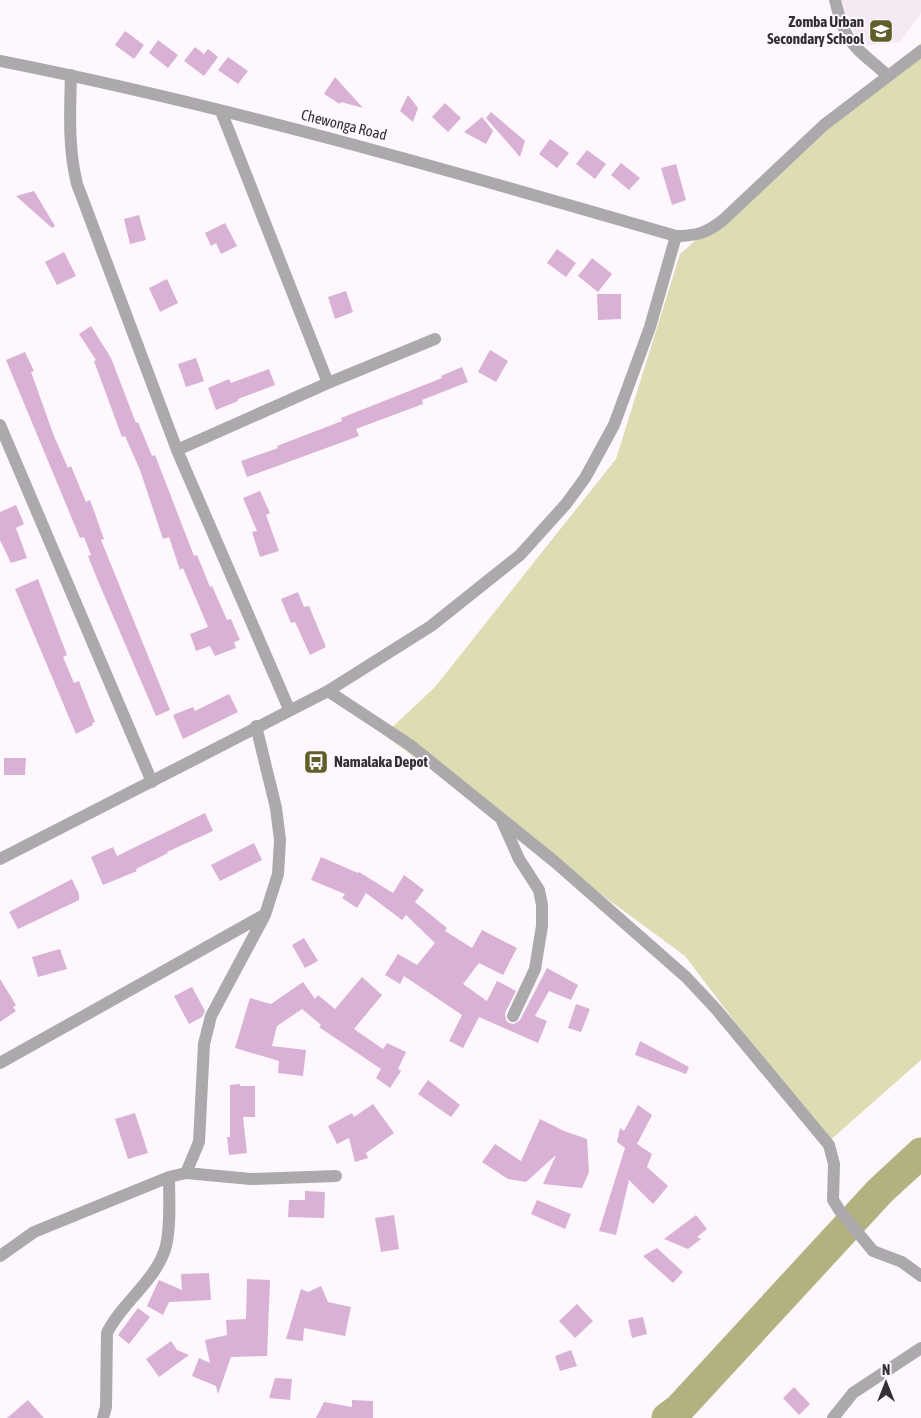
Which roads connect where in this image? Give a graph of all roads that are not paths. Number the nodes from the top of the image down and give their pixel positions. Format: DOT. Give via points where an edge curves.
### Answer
graph roads {
  1 [pos="835,0"];
  2 [pos="921,50"];
  3 [pos="0,60"];
  4 [pos="71,74"];
  5 [pos="888,76"];
  6 [pos="221,111"];
  7 [pos="676,236"];
  8 [pos="436,339"];
  9 [pos="328,383"];
  10 [pos="0,424"];
  11 [pos="177,450"];
  12 [pos="328,691"];
  13 [pos="289,709"];
  14 [pos="256,726"];
  15 [pos="152,782"];
  16 [pos="501,819"];
  17 [pos="0,859"];
  18 [pos="265,915"];
  19 [pos="513,1016"];
  20 [pos="0,1063"];
  21 [pos="186,1173"];
  22 [pos="336,1176"];
  23 [pos="168,1177"];
  24 [pos="1,1252"];
  25 [pos="921,1276"];
  26 [pos="921,1348"];
  27 [pos="103,1418"];
  28 [pos="833,1418"];
  1 -- 5 [label="street" via="849,42"];
  2 -- 5 [label="street"];
  3 -- 4 [label="street, Chewonga Road"];
  4 -- 6 [label="street, Chewonga Road"];
  4 -- 11 [label="street" via="71,161 77,184"];
  5 -- 7 [label="street" via="824,125 723,220 702,234"];
  6 -- 7 [label="street, Chewonga Road" via="389,154"];
  6 -- 9 [label="street"];
  7 -- 12 [label="street" via="650,327 614,425 585,478 566,504 520,554 454,609"];
  8 -- 9 [label="street"];
  9 -- 11 [label="street"];
  10 -- 15 [label="street"];
  11 -- 13 [label="street"];
  12 -- 13 [label="street"];
  12 -- 16 [label="street" via="410,745"];
  13 -- 14 [label="street"];
  14 -- 15 [label="street"];
  14 -- 18 [label="street" via="276,808 280,840 278,874"];
  15 -- 17 [label="street"];
  16 -- 19 [label="street" via="519,859 539,890 542,905 535,969"];
  16 -- 25 [label="street" via="665,959 716,1009 829,1145 834,1164 832,1200 840,1211 873,1251 902,1262"];
  18 -- 20 [label="street"];
  18 -- 21 [label="street" via="211,1016 204,1044 199,1142"];
  21 -- 22 [label="street" via="251,1179"];
  21 -- 23 [label="street"];
  23 -- 24 [label="street" via="34,1232"];
  23 -- 27 [label="street" via="169,1220 165,1248 152,1272 112,1322 107,1333"];
  26 -- 28 [label="street" via="853,1394"];
}
